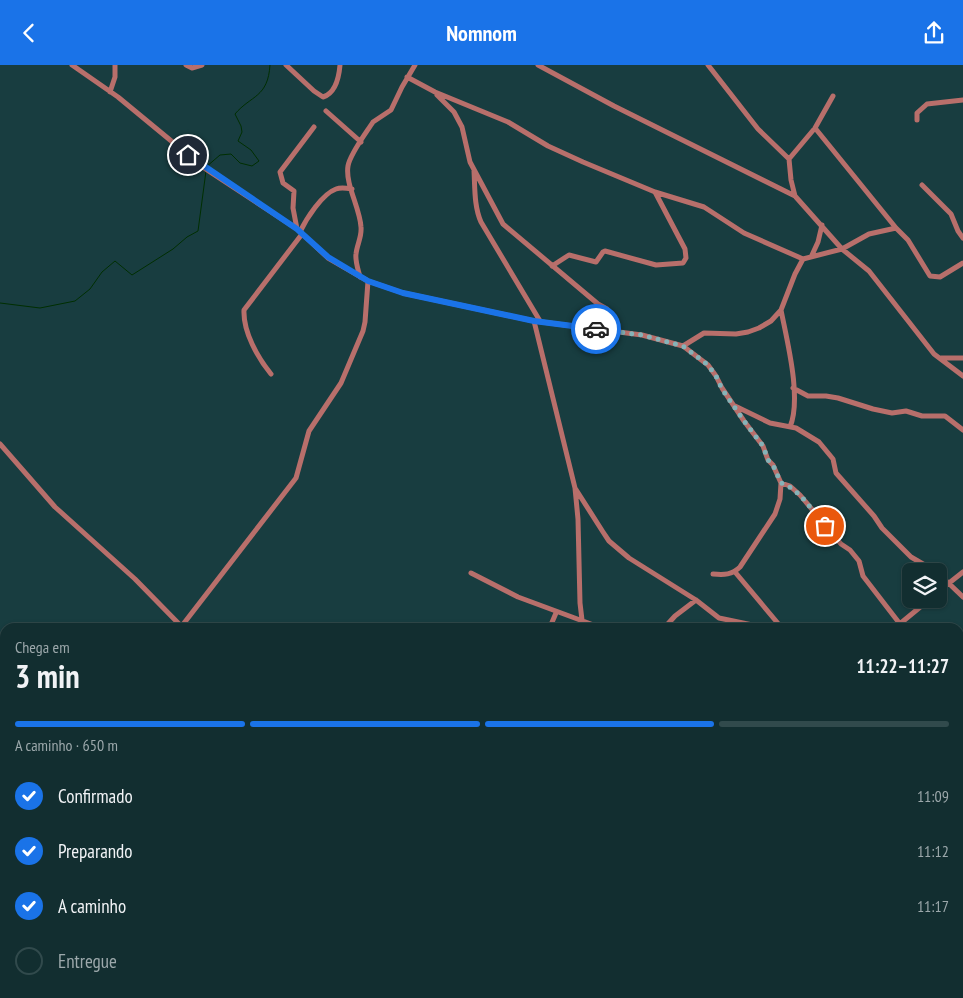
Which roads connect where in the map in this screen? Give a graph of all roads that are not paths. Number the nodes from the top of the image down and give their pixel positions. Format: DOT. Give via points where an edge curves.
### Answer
graph roads {
  1 [pos="72,65"];
  2 [pos="115,65"];
  3 [pos="186,65"];
  4 [pos="202,65"];
  5 [pos="286,65"];
  6 [pos="340,65"];
  7 [pos="415,65"];
  8 [pos="538,65"];
  9 [pos="708,65"];
  10 [pos="407,77"];
  11 [pos="110,92"];
  12 [pos="435,93"];
  13 [pos="833,96"];
  14 [pos="963,100"];
  15 [pos="326,111"];
  16 [pos="917,121"];
  17 [pos="314,127"];
  18 [pos="816,128"];
  19 [pos="361,142"];
  20 [pos="789,159"];
  21 [pos="473,168"];
  22 [pos="922,185"];
  23 [pos="352,189"];
  24 [pos="655,192"];
  25 [pos="794,196"];
  26 [pos="822,225"];
  27 [pos="896,228"];
  28 [pos="300,232"];
  29 [pos="963,238"];
  30 [pos="842,249"];
  31 [pos="812,255"];
  32 [pos="803,259"];
  33 [pos="963,263"];
  34 [pos="552,266"];
  35 [pos="360,277"];
  36 [pos="368,281"];
  37 [pos="780,310"];
  38 [pos="534,321"];
  39 [pos="540,321"];
  40 [pos="605,330"];
  41 [pos="683,346"];
  42 [pos="940,358"];
  43 [pos="963,358"];
  44 [pos="271,374"];
  45 [pos="963,376"];
  46 [pos="793,388"];
  47 [pos="734,406"];
  48 [pos="790,427"];
  49 [pos="963,430"];
  50 [pos="0,444"];
  51 [pos="781,483"];
  52 [pos="575,487"];
  53 [pos="922,563"];
  54 [pos="735,572"];
  55 [pos="963,572"];
  56 [pos="470,573"];
  57 [pos="713,574"];
  58 [pos="949,583"];
  59 [pos="963,597"];
  60 [pos="696,600"];
  61 [pos="919,608"];
  62 [pos="556,613"];
  63 [pos="582,620"];
  64 [pos="178,623"];
  65 [pos="185,623"];
  66 [pos="552,623"];
  67 [pos="586,623"];
  68 [pos="668,623"];
  69 [pos="744,623"];
  70 [pos="778,623"];
  71 [pos="896,623"];
  72 [pos="902,623"];
  1 -- 11 [label="street"];
  2 -- 11 [label="street"];
  3 -- 4 [label="street" via="195,68"];
  5 -- 6 [label="street" via="323,97 332,91"];
  7 -- 10 [label="street"];
  8 -- 25 [label="street"];
  9 -- 20 [label="street" via="758,129"];
  10 -- 12 [label="street"];
  10 -- 19 [label="street" via="391,110 374,120"];
  11 -- 28 [label="street" via="207,169"];
  12 -- 21 [label="street" via="454,112 462,127"];
  12 -- 24 [label="street" via="508,122 548,146"];
  13 -- 18 [label="street"];
  14 -- 16 [label="street" via="927,104 917,113"];
  15 -- 19 [label="street"];
  17 -- 28 [label="street" via="280,172 281,179 294,191 293,208"];
  18 -- 20 [label="street"];
  18 -- 27 [label="street"];
  19 -- 23 [label="street" via="348,165"];
  20 -- 25 [label="street"];
  21 -- 34 [label="street" via="503,224"];
  21 -- 39 [label="street" via="479,217"];
  22 -- 29 [label="street" via="951,214"];
  23 -- 28 [label="street" via="338,188 330,192 308,217"];
  23 -- 35 [label="street" via="361,225 356,256"];
  24 -- 32 [label="street" via="704,207 744,233"];
  24 -- 34 [label="street" via="685,249 683,263 656,265 605,251 596,263 569,255"];
  25 -- 26 [label="street"];
  26 -- 30 [label="street"];
  26 -- 31 [label="street"];
  27 -- 30 [label="street" via="869,234"];
  27 -- 33 [label="street" via="908,240 930,276 940,277"];
  28 -- 35 [label="street" via="328,257"];
  28 -- 44 [label="street" via="244,310 255,349"];
  30 -- 31 [label="street"];
  30 -- 42 [label="street" via="869,271 930,350"];
  31 -- 32 [label="street"];
  32 -- 37 [label="street"];
  34 -- 40 [label="street" via="607,309"];
  35 -- 36 [label="street"];
  36 -- 38 [label="street" via="403,293"];
  36 -- 65 [label="street" via="363,331 341,383 309,431 296,478"];
  37 -- 41 [label="street" via="759,328 736,334 704,333"];
  37 -- 46 [label="street"];
  38 -- 39 [label="street"];
  38 -- 52 [label="street"];
  39 -- 40 [label="street"];
  40 -- 41 [label="street" via="642,335"];
  41 -- 47 [label="street" via="708,365"];
  42 -- 43 [label="street"];
  42 -- 45 [label="street"];
  46 -- 48 [label="street" via="794,416"];
  46 -- 49 [label="street" via="808,396 838,398 892,413 906,411 922,416 944,416"];
  47 -- 48 [label="street" via="770,423"];
  47 -- 51 [label="street" via="763,446"];
  48 -- 53 [label="street" via="819,442 833,459 836,473 882,528"];
  50 -- 64 [label="street" via="55,507 136,579"];
  51 -- 54 [label="street" via="775,514"];
  51 -- 71 [label="street" via="800,495 841,544 850,550"];
  52 -- 60 [label="street" via="602,532 619,550"];
  52 -- 63 [label="street"];
  54 -- 57 [label="street"];
  54 -- 70 [label="street"];
  55 -- 58 [label="street"];
  56 -- 62 [label="street"];
  58 -- 59 [label="street"];
  60 -- 68 [label="street"];
  60 -- 69 [label="street" via="718,617"];
  61 -- 72 [label="street"];
  62 -- 63 [label="street"];
  62 -- 66 [label="street"];
  63 -- 67 [label="street"];
}
